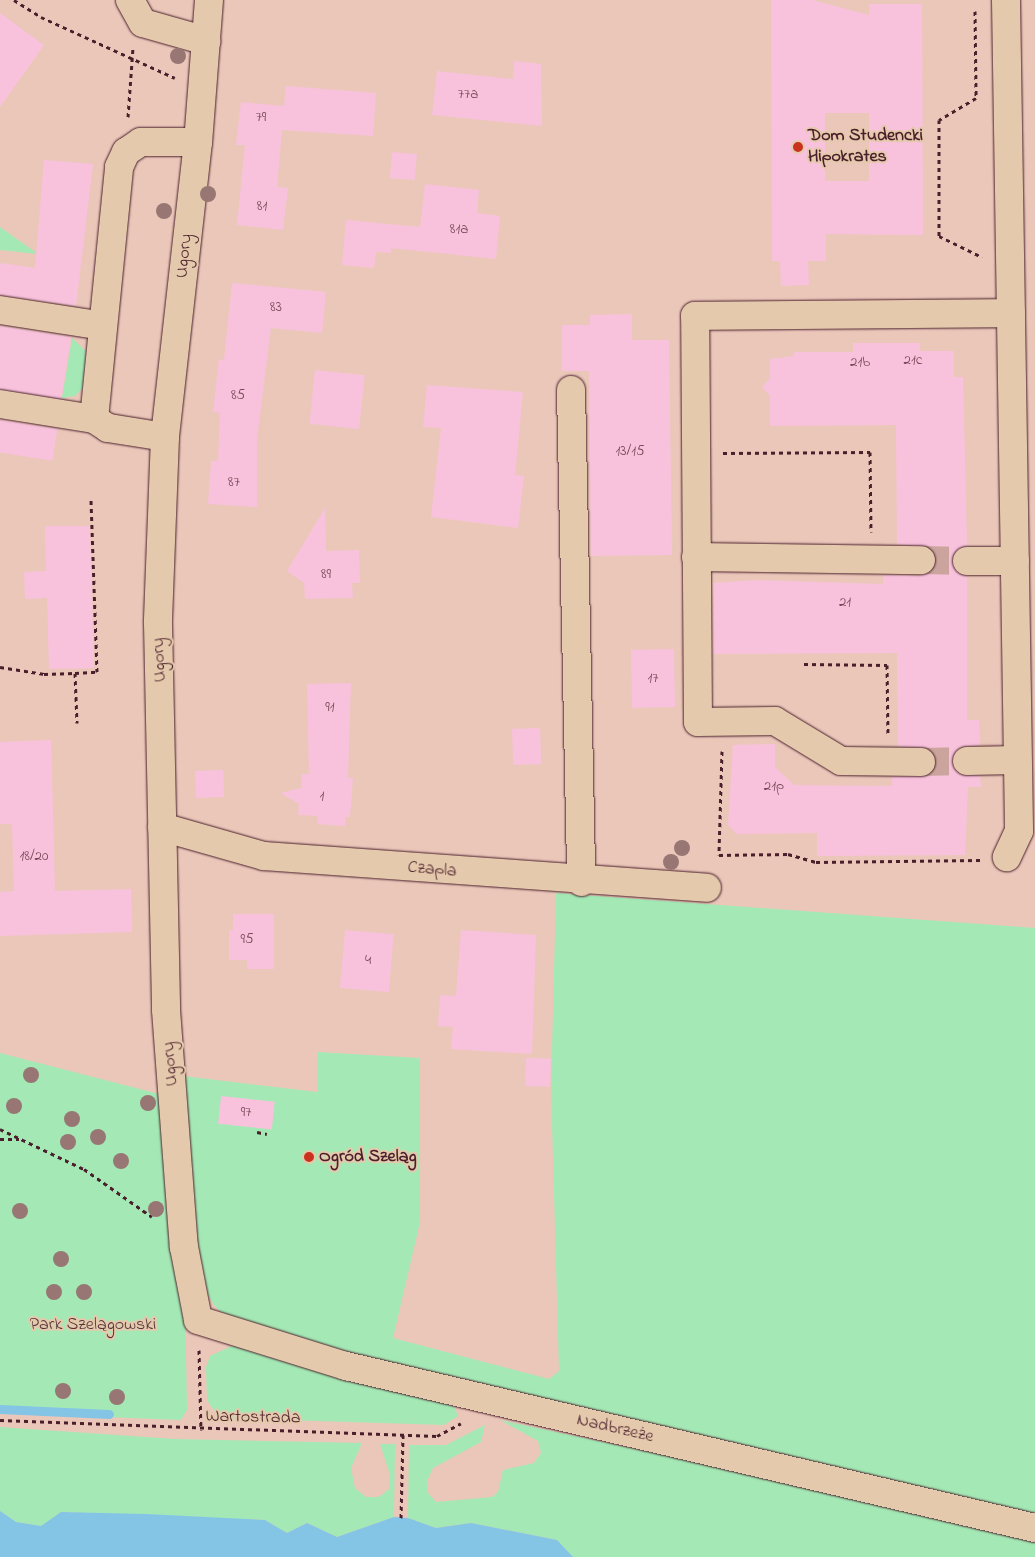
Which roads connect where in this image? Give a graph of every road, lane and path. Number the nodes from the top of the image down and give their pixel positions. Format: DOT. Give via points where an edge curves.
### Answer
graph roads {
  1 [pos="14,0"];
  2 [pos="209,0"];
  3 [pos="1006,0"];
  4 [pos="133,8"];
  5 [pos="206,41"];
  6 [pos="132,59"];
  7 [pos="202,91"];
  8 [pos="198,142"];
  9 [pos="126,152"];
  10 [pos="0,310"];
  11 [pos="1011,313"];
  12 [pos="103,326"];
  13 [pos="571,390"];
  14 [pos="0,404"];
  15 [pos="94,419"];
  16 [pos="165,436"];
  17 [pos="695,453"];
  18 [pos="91,500"];
  19 [pos="696,557"];
  20 [pos="871,559"];
  21 [pos="921,560"];
  22 [pos="967,561"];
  23 [pos="1015,561"];
  24 [pos="804,664"];
  25 [pos="0,667"];
  26 [pos="75,673"];
  27 [pos="77,723"];
  28 [pos="723,747"];
  29 [pos="1017,760"];
  30 [pos="968,761"];
  31 [pos="889,762"];
  32 [pos="922,762"];
  33 [pos="162,827"];
  34 [pos="1008,857"];
  35 [pos="581,882"];
  36 [pos="707,888"];
  37 [pos="0,1129"];
  38 [pos="258,1132"];
  39 [pos="267,1134"];
  40 [pos="0,1139"];
  41 [pos="22,1139"];
  42 [pos="184,1247"];
  43 [pos="198,1320"];
  44 [pos="498,1403"];
  45 [pos="0,1420"];
  46 [pos="201,1430"];
  47 [pos="403,1435"];
  48 [pos="401,1518"];
  49 [pos="1035,1528"];
  1 -- 6 [label="path"];
  2 -- 5 [label="street, Ugory"];
  3 -- 11 [label="street"];
  4 -- 5 [label="street" via="154,28"];
  4 -- 6 [label="path"];
  5 -- 7 [label="street, Ugory"];
  6 -- 7 [label="path"];
  6 -- 9 [label="path"];
  7 -- 8 [label="street, Ugory"];
  8 -- 9 [label="street" via="153,140 133,145"];
  8 -- 16 [label="street, Ugory"];
  9 -- 12 [label="street" via="119,167"];
  10 -- 12 [label="street"];
  11 -- 17 [label="street" via="695,316"];
  11 -- 23 [label="street"];
  12 -- 15 [label="street"];
  13 -- 35 [label="street"];
  14 -- 15 [label="street"];
  15 -- 16 [label="street" via="108,428"];
  16 -- 33 [label="street, Ugory" via="158,623"];
  17 -- 19 [label="street"];
  17 -- 20 [label="path" via="870,452"];
  18 -- 26 [label="path" via="97,672"];
  19 -- 20 [label="street"];
  19 -- 31 [label="street" via="698,722 775,721 833,759"];
  20 -- 21 [label="street"];
  22 -- 23 [label="street"];
  23 -- 29 [label="street"];
  24 -- 31 [label="path" via="888,665"];
  25 -- 26 [label="path" via="44,674"];
  26 -- 27 [label="path"];
  28 -- 34 [label="path" via="719,855 788,854 816,862"];
  29 -- 30 [label="street"];
  29 -- 34 [label="street" via="1019,832"];
  31 -- 32 [label="street"];
  33 -- 35 [label="street, Czapla" via="264,856"];
  33 -- 42 [label="street, Ugory" via="166,1010"];
  35 -- 36 [label="street, Czapla"];
  37 -- 41 [label="path"];
  38 -- 39 [label="path"];
  40 -- 41 [label="path"];
  41 -- 42 [label="path" via="84,1169 142,1208"];
  42 -- 43 [label="street, Ugory"];
  43 -- 44 [label="street, Nadbrzeże" via="346,1366"];
  43 -- 46 [label="path"];
  44 -- 47 [label="path, Wartostrada" via="437,1436"];
  44 -- 49 [label="street, Nadbrzeże" via="847,1481"];
  45 -- 46 [label="path, Wartostrada"];
  46 -- 47 [label="path, Wartostrada"];
  47 -- 48 [label="path"];
}
